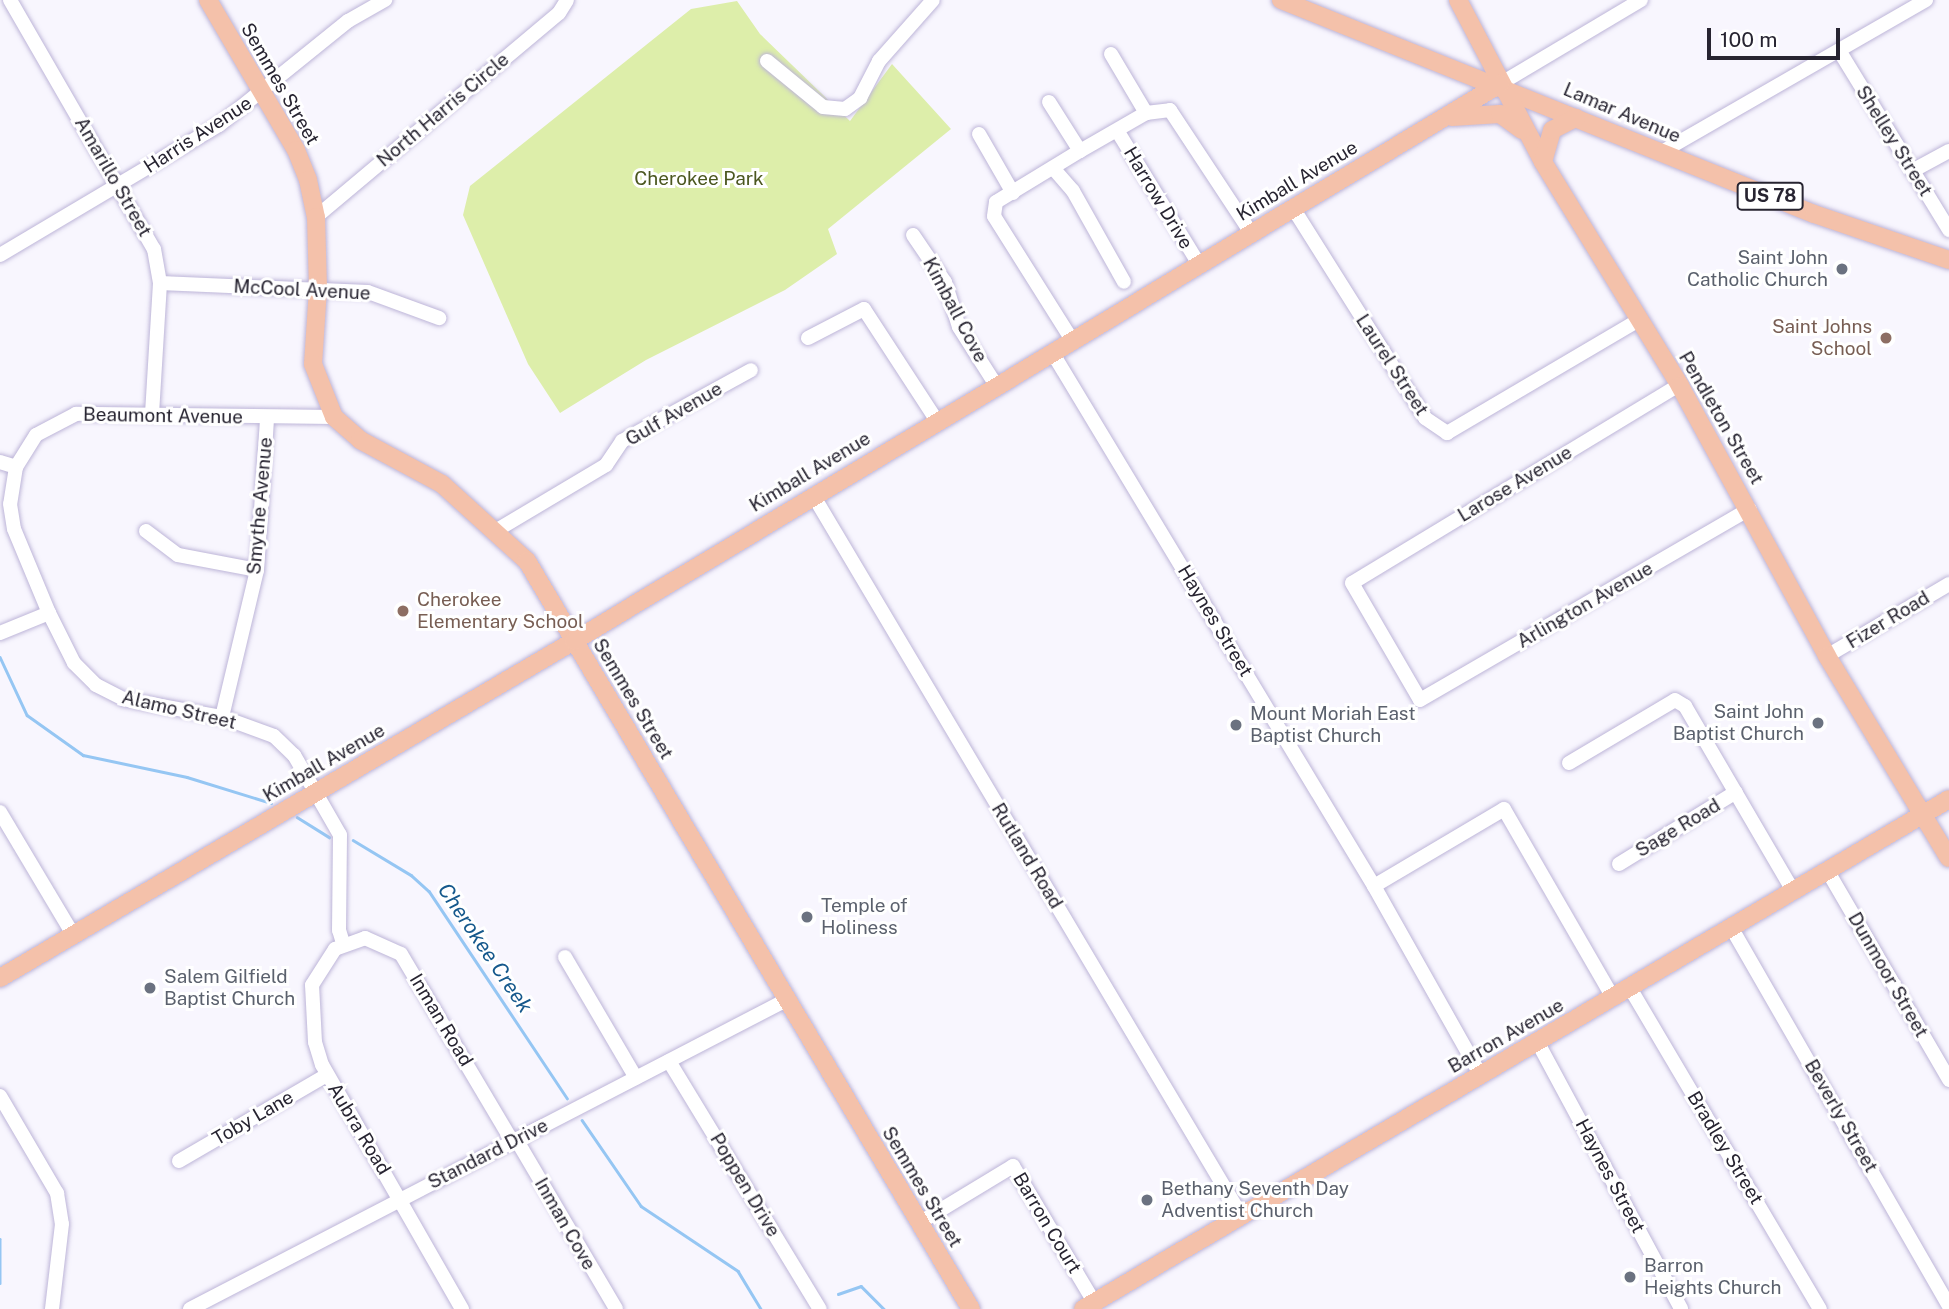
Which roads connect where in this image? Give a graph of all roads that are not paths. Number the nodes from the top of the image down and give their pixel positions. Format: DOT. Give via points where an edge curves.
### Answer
graph roads {
  1 [pos="10,0"];
  2 [pos="208,0"];
  3 [pos="385,0"];
  4 [pos="567,0"];
  5 [pos="933,0"];
  6 [pos="1281,0"];
  7 [pos="1458,0"];
  8 [pos="1641,0"];
  9 [pos="1926,0"];
  10 [pos="1840,52"];
  11 [pos="1111,54"];
  12 [pos="767,61"];
  13 [pos="1500,84"];
  14 [pos="262,93"];
  15 [pos="1049,102"];
  16 [pos="1146,113"];
  17 [pos="1576,118"];
  18 [pos="1441,119"];
  19 [pos="1118,132"];
  20 [pos="979,134"];
  21 [pos="1530,137"];
  22 [pos="1080,151"];
  23 [pos="1949,151"];
  24 [pos="1660,153"];
  25 [pos="1543,162"];
  26 [pos="1053,168"];
  27 [pos="1912,171"];
  28 [pos="118,185"];
  29 [pos="1013,193"];
  30 [pos="1293,208"];
  31 [pos="316,217"];
  32 [pos="1949,230"];
  33 [pos="1251,233"];
  34 [pos="913,235"];
  35 [pos="0,255"];
  36 [pos="1949,260"];
  37 [pos="1199,264"];
  38 [pos="1124,282"];
  39 [pos="160,283"];
  40 [pos="318,289"];
  41 [pos="439,318"];
  42 [pos="1639,320"];
  43 [pos="808,338"];
  44 [pos="1072,340"];
  45 [pos="1052,352"];
  46 [pos="751,370"];
  47 [pos="996,385"];
  48 [pos="1679,385"];
  49 [pos="152,412"];
  50 [pos="334,417"];
  51 [pos="267,418"];
  52 [pos="937,421"];
  53 [pos="0,462"];
  54 [pos="16,467"];
  55 [pos="813,495"];
  56 [pos="1749,509"];
  57 [pos="497,530"];
  58 [pos="146,531"];
  59 [pos="257,570"];
  60 [pos="1949,584"];
  61 [pos="49,613"];
  62 [pos="0,634"];
  63 [pos="574,641"];
  64 [pos="1828,656"];
  65 [pos="1420,700"];
  66 [pos="222,717"];
  67 [pos="1569,763"];
  68 [pos="314,792"];
  69 [pos="1736,792"];
  70 [pos="1949,799"];
  71 [pos="0,812"];
  72 [pos="1923,813"];
  73 [pos="1949,858"];
  74 [pos="1619,864"];
  75 [pos="1827,870"];
  76 [pos="1374,886"];
  77 [pos="1793,891"];
  78 [pos="1731,927"];
  79 [pos="74,936"];
  80 [pos="343,943"];
  81 [pos="565,957"];
  82 [pos="0,978"];
  83 [pos="1630,988"];
  84 [pos="1613,998"];
  85 [pos="786,1000"];
  86 [pos="1538,1043"];
  87 [pos="669,1061"];
  88 [pos="1480,1074"];
  89 [pos="327,1075"];
  90 [pos="636,1078"];
  91 [pos="1949,1080"];
  92 [pos="0,1096"];
  93 [pos="514,1140"];
  94 [pos="179,1161"];
  95 [pos="400,1199"];
  96 [pos="1242,1217"];
  97 [pos="919,1223"];
  98 [pos="1088,1306"];
  99 [pos="1949,1306"];
  100 [pos="52,1309"];
  101 [pos="190,1309"];
  102 [pos="462,1309"];
  103 [pos="616,1309"];
  104 [pos="820,1309"];
  105 [pos="971,1309"];
  106 [pos="1681,1309"];
  107 [pos="1820,1309"];
  1 -- 28 [label="street, Amarillo Street"];
  2 -- 14 [label="main road, Semmes Street"];
  3 -- 14 [label="street, Harris Avenue" via="348,21"];
  4 -- 31 [label="street, North Harris Circle" via="559,13"];
  5 -- 12 [label="street" via="879,61 860,98 845,109 823,107"];
  6 -- 13 [label="main road, Lamar Avenue / US 78"];
  7 -- 13 [label="main road, Pendleton Street" via="1492,57"];
  8 -- 13 [label="street, Kimball Avenue"];
  9 -- 10 [label="street"];
  10 -- 24 [label="street"];
  10 -- 27 [label="street, Shelley Street"];
  11 -- 16 [label="street"];
  13 -- 17 [label="main road, Lamar Avenue / US 78"];
  13 -- 18 [label="main road, Kimball Avenue"];
  13 -- 21 [label="main road, Pendleton Street"];
  14 -- 28 [label="street, Harris Avenue"];
  14 -- 31 [label="main road, Semmes Street" via="296,150"];
  15 -- 22 [label="street"];
  16 -- 19 [label="street"];
  16 -- 33 [label="street" via="1170,110"];
  17 -- 24 [label="main road, Lamar Avenue / US 78"];
  17 -- 25 [label="main road" via="1552,130"];
  18 -- 21 [label="main road" via="1500,114"];
  18 -- 30 [label="main road, Kimball Avenue"];
  19 -- 22 [label="street"];
  19 -- 37 [label="street, Harrow Drive"];
  20 -- 29 [label="street"];
  21 -- 25 [label="main road, Pendleton Street"];
  22 -- 26 [label="street"];
  23 -- 27 [label="street"];
  24 -- 36 [label="main road, Lamar Avenue / US 78" via="1860,232"];
  25 -- 42 [label="main road, Pendleton Street"];
  26 -- 29 [label="street"];
  26 -- 38 [label="street" via="1073,191"];
  27 -- 32 [label="street, Shelley Street"];
  28 -- 35 [label="street, Harris Avenue"];
  28 -- 39 [label="street, Amarillo Street" via="151,242"];
  29 -- 44 [label="street" via="996,202 994,216"];
  30 -- 33 [label="main road, Kimball Avenue"];
  30 -- 42 [label="street, Laurel Street" via="1425,418 1447,433"];
  31 -- 40 [label="main road, Semmes Street"];
  33 -- 37 [label="main road, Kimball Avenue"];
  34 -- 47 [label="street, Kimball Cove" via="945,282 960,327"];
  37 -- 44 [label="main road, Kimball Avenue"];
  39 -- 40 [label="street, McCool Avenue"];
  39 -- 49 [label="street, Amarillo Street"];
  40 -- 41 [label="street, McCool Avenue" via="393,298"];
  40 -- 50 [label="main road, Semmes Street" via="313,364"];
  42 -- 48 [label="main road, Pendleton Street"];
  43 -- 52 [label="street" via="864,309"];
  44 -- 45 [label="main road, Kimball Avenue"];
  45 -- 47 [label="main road, Kimball Avenue"];
  45 -- 76 [label="street, Haynes Street"];
  46 -- 57 [label="street, Gulf Avenue" via="622,441 606,465"];
  47 -- 52 [label="main road, Kimball Avenue"];
  48 -- 56 [label="main road, Pendleton Street"];
  48 -- 65 [label="street, Larose Avenue" via="1352,583"];
  49 -- 51 [label="street, Beaumont Avenue"];
  49 -- 54 [label="street, Beaumont Avenue" via="76,414 54,422 36,435"];
  50 -- 51 [label="street, Beaumont Avenue"];
  50 -- 57 [label="main road, Semmes Street" via="360,440 442,484"];
  51 -- 59 [label="street, Smythe Avenue"];
  52 -- 55 [label="main road, Kimball Avenue"];
  53 -- 54 [label="street"];
  54 -- 61 [label="street, Alamo Street" via="10,504 14,529"];
  55 -- 63 [label="main road, Kimball Avenue"];
  55 -- 96 [label="street, Rutland Road"];
  56 -- 64 [label="main road, Pendleton Street"];
  56 -- 65 [label="street, Arlington Avenue"];
  57 -- 63 [label="main road, Semmes Street" via="527,561"];
  58 -- 59 [label="street" via="178,555"];
  59 -- 66 [label="street, Smythe Avenue"];
  60 -- 64 [label="street, Fizer Road"];
  61 -- 62 [label="street"];
  61 -- 66 [label="street, Alamo Street" via="74,663 96,685 123,699"];
  63 -- 68 [label="main road, Kimball Avenue"];
  63 -- 85 [label="main road, Semmes Street"];
  64 -- 72 [label="main road, Pendleton Street"];
  66 -- 68 [label="street, Alamo Street" via="274,736 294,755"];
  67 -- 69 [label="street" via="1675,700 1685,706"];
  68 -- 79 [label="main road, Kimball Avenue"];
  68 -- 80 [label="street, Alamo Street" via="340,835 339,930"];
  69 -- 74 [label="street, Sage Road"];
  69 -- 77 [label="street"];
  70 -- 72 [label="main road, Barron Avenue"];
  71 -- 79 [label="street"];
  72 -- 73 [label="main road, Pendleton Street"];
  72 -- 75 [label="main road, Barron Avenue"];
  75 -- 77 [label="main road, Barron Avenue"];
  75 -- 91 [label="street, Dunmoor Street"];
  76 -- 84 [label="street" via="1504,809"];
  76 -- 88 [label="street, Haynes Street"];
  77 -- 78 [label="main road, Barron Avenue"];
  78 -- 83 [label="main road, Barron Avenue"];
  78 -- 99 [label="street, Beverly Street"];
  79 -- 82 [label="main road, Kimball Avenue"];
  80 -- 89 [label="street, Aubra Road" via="318,970 312,985 315,1042"];
  80 -- 93 [label="street, Inman Road" via="365,938 401,954"];
  81 -- 90 [label="street"];
  83 -- 84 [label="main road, Barron Avenue"];
  83 -- 107 [label="street, Bradley Street"];
  84 -- 86 [label="main road, Barron Avenue"];
  85 -- 87 [label="street, Standard Drive"];
  85 -- 97 [label="main road, Semmes Street"];
  86 -- 88 [label="main road, Barron Avenue"];
  86 -- 106 [label="street, Haynes Street"];
  87 -- 90 [label="street, Standard Drive"];
  87 -- 104 [label="street, Poppen Drive"];
  88 -- 96 [label="main road, Barron Avenue"];
  89 -- 94 [label="street, Toby Lane"];
  89 -- 95 [label="street, Aubra Road"];
  90 -- 93 [label="street, Standard Drive"];
  92 -- 100 [label="street" via="57,1193 62,1224"];
  93 -- 95 [label="street, Standard Drive"];
  93 -- 103 [label="street, Inman Cove"];
  95 -- 101 [label="street, Standard Drive"];
  95 -- 102 [label="street, Aubra Road"];
  96 -- 98 [label="main road, Barron Avenue"];
  97 -- 98 [label="street, Barron Court" via="1013,1166"];
  97 -- 105 [label="main road, Semmes Street"];
}
